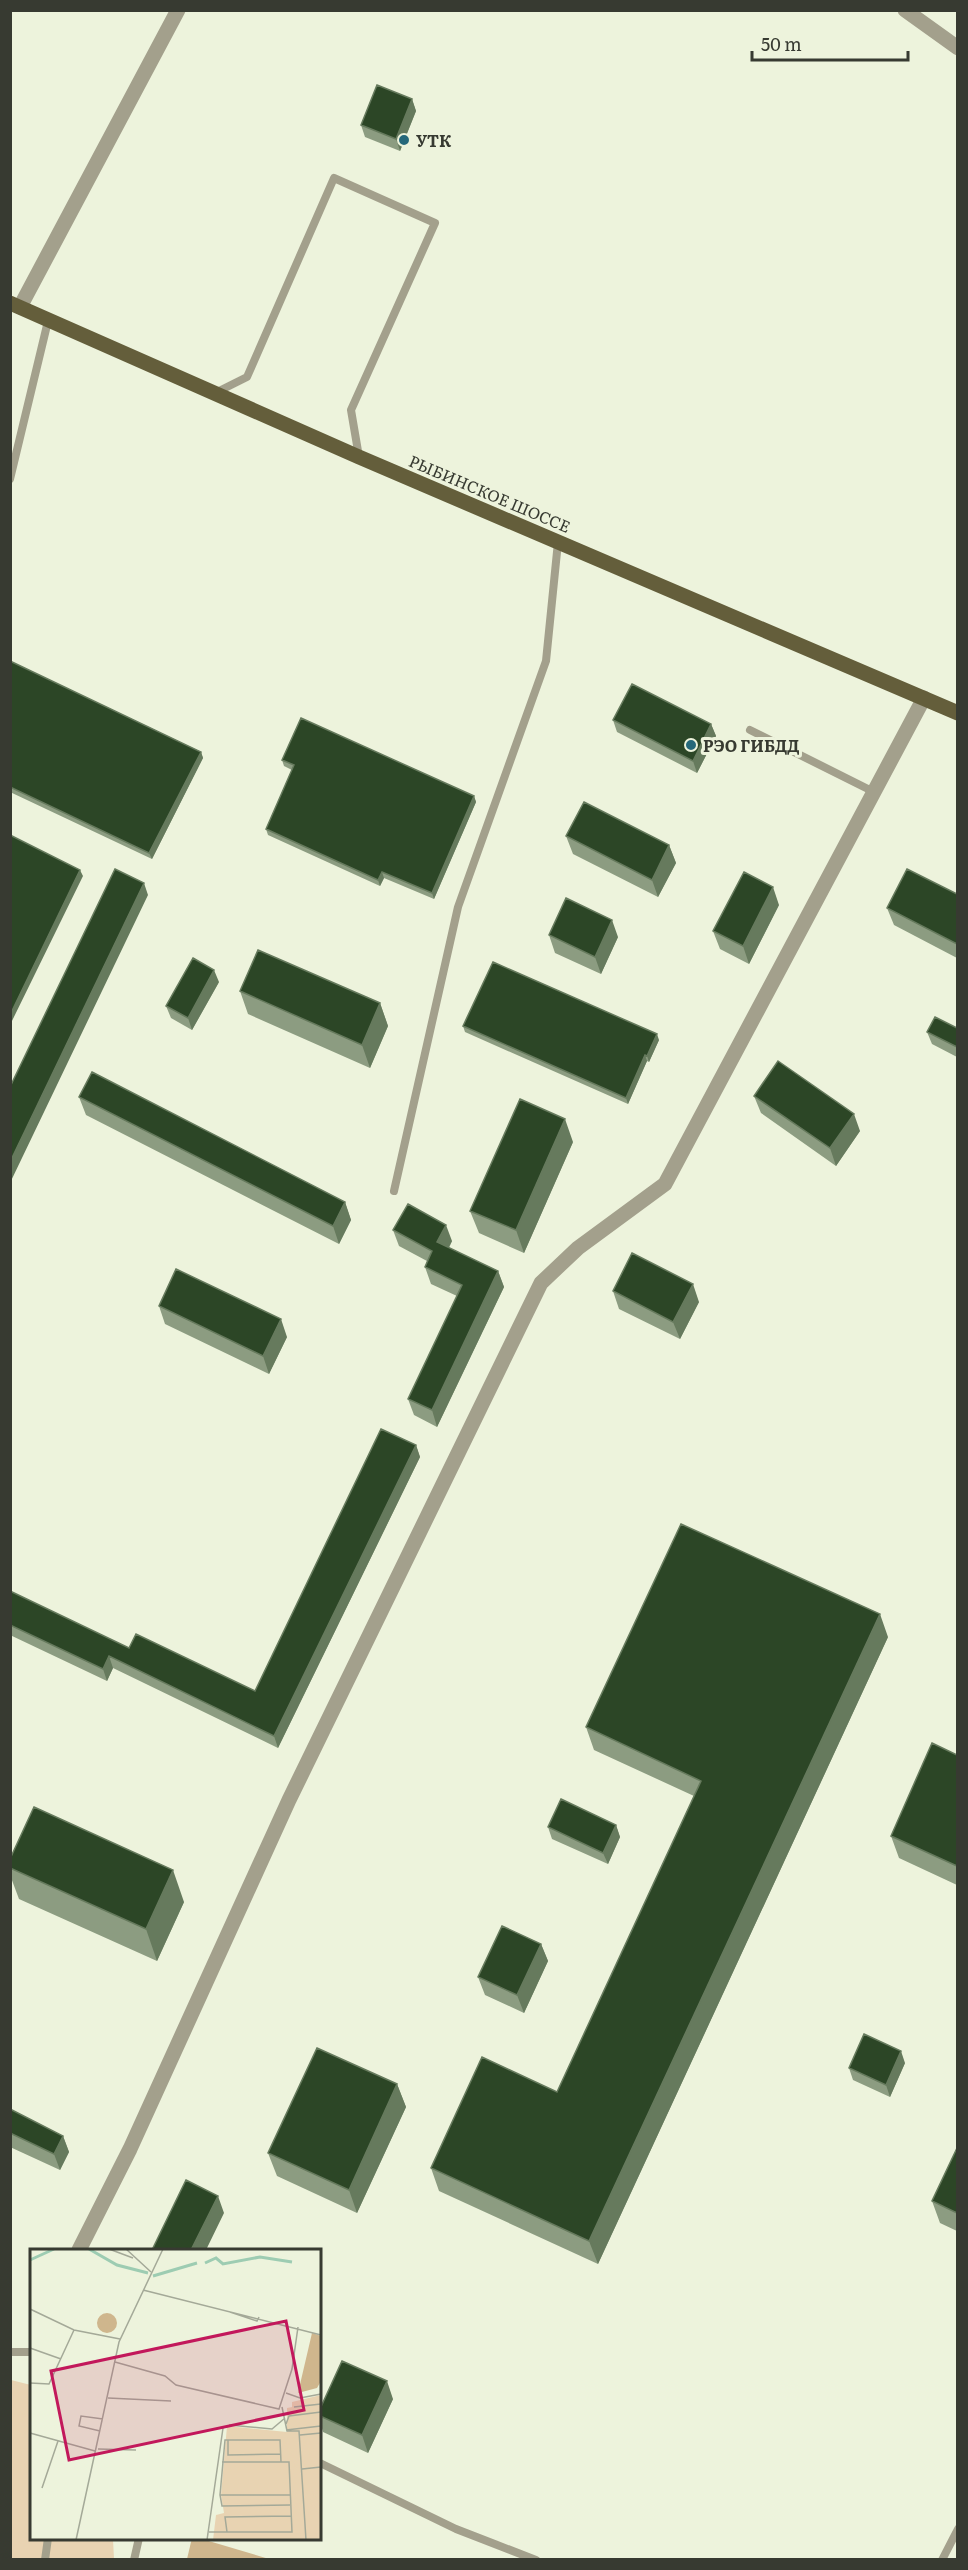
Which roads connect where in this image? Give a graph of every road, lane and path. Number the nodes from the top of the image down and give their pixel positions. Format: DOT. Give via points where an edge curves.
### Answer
graph roads {
  1 [pos="178,10"];
  2 [pos="905,10"];
  3 [pos="957,48"];
  4 [pos="15,305"];
  5 [pos="48,321"];
  6 [pos="215,393"];
  7 [pos="359,457"];
  8 [pos="10,479"];
  9 [pos="558,542"];
  10 [pos="924,698"];
  11 [pos="957,713"];
  12 [pos="750,730"];
  13 [pos="874,792"];
  14 [pos="394,1191"];
  15 [pos="80,2249"];
  16 [pos="10,2352"];
  17 [pos="30,2352"];
  18 [pos="321,2463"];
  19 [pos="957,2529"];
  20 [pos="48,2540"];
  21 [pos="139,2540"];
  22 [pos="45,2559"];
  23 [pos="134,2559"];
  24 [pos="536,2559"];
  25 [pos="942,2559"];
  1 -- 4 [label="street"];
  2 -- 3 [label="street"];
  4 -- 5 [label="main road, РЫБИНСКОЕ ШОССЕ"];
  5 -- 6 [label="main road, РЫБИНСКОЕ ШОССЕ"];
  5 -- 8 [label="lane"];
  6 -- 7 [label="main road, РЫБИНСКОЕ ШОССЕ"];
  6 -- 7 [label="lane" via="247,377 334,178 435,223 351,410"];
  7 -- 9 [label="main road, РЫБИНСКОЕ ШОССЕ"];
  9 -- 10 [label="main road, РЫБИНСКОЕ ШОССЕ"];
  9 -- 14 [label="lane" via="546,661 458,907"];
  10 -- 11 [label="main road, РЫБИНСКОЕ ШОССЕ"];
  10 -- 13 [label="street"];
  12 -- 13 [label="lane"];
  13 -- 15 [label="street" via="665,1184 578,1248 541,1283 289,1800 130,2149"];
  16 -- 17 [label="lane"];
  18 -- 24 [label="lane" via="456,2529"];
  19 -- 25 [label="lane"];
  20 -- 22 [label="lane"];
  21 -- 23 [label="lane"];
}
